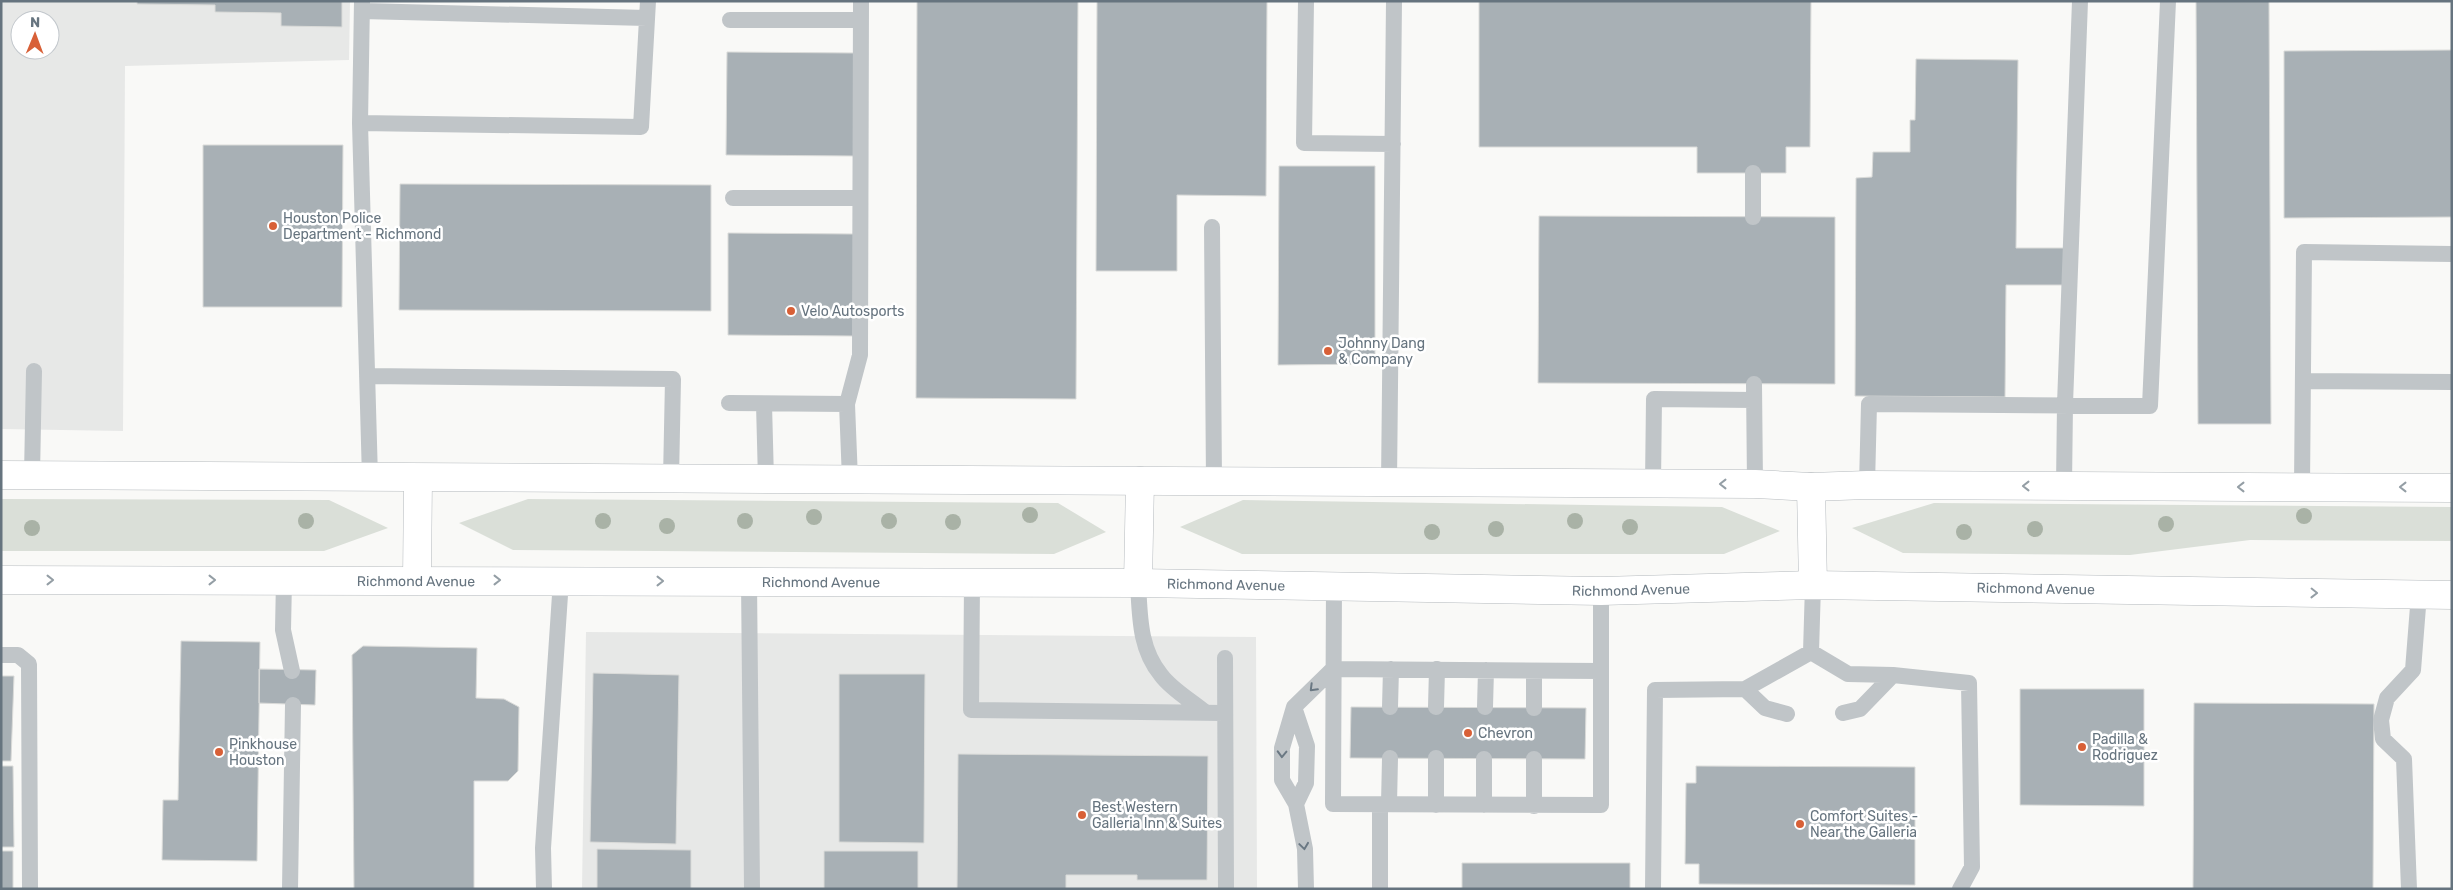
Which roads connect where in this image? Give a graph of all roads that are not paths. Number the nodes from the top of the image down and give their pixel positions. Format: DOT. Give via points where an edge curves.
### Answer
graph roads {
  1 [pos="648,1"];
  2 [pos="861,1"];
  3 [pos="1306,1"];
  4 [pos="1394,1"];
  5 [pos="2080,1"];
  6 [pos="2168,1"];
  7 [pos="362,6"];
  8 [pos="647,18"];
  9 [pos="730,20"];
  10 [pos="861,20"];
  11 [pos="360,123"];
  12 [pos="1393,144"];
  13 [pos="1753,173"];
  14 [pos="733,198"];
  15 [pos="860,198"];
  16 [pos="1753,217"];
  17 [pos="1212,226"];
  18 [pos="2452,254"];
  19 [pos="34,371"];
  20 [pos="367,376"];
  21 [pos="2303,381"];
  22 [pos="2452,382"];
  23 [pos="728,404"];
  24 [pos="764,404"];
  25 [pos="847,404"];
  26 [pos="2065,404"];
  27 [pos="1,475"];
  28 [pos="32,476"];
  29 [pos="370,478"];
  30 [pos="418,478"];
  31 [pos="672,479"];
  32 [pos="766,480"];
  33 [pos="850,480"];
  34 [pos="1140,481"];
  35 [pos="1214,482"];
  36 [pos="1389,482"];
  37 [pos="1653,484"];
  38 [pos="1755,484"];
  39 [pos="1867,485"];
  40 [pos="2064,486"];
  41 [pos="1811,487"];
  42 [pos="2302,487"];
  43 [pos="2452,488"];
  44 [pos="1,580"];
  45 [pos="284,580"];
  46 [pos="417,580"];
  47 [pos="562,580"];
  48 [pos="749,581"];
  49 [pos="972,582"];
  50 [pos="1138,582"];
  51 [pos="1334,585"];
  52 [pos="1813,585"];
  53 [pos="1601,591"];
  54 [pos="2419,594"];
  55 [pos="2452,595"];
  56 [pos="1811,652"];
  57 [pos="1,655"];
  58 [pos="1225,658"];
  59 [pos="1333,669"];
  60 [pos="1391,669"];
  61 [pos="1438,669"];
  62 [pos="1486,670"];
  63 [pos="292,671"];
  64 [pos="1534,671"];
  65 [pos="1601,671"];
  66 [pos="1893,676"];
  67 [pos="1745,690"];
  68 [pos="293,705"];
  69 [pos="1294,707"];
  70 [pos="1390,707"];
  71 [pos="1436,707"];
  72 [pos="1485,707"];
  73 [pos="1534,708"];
  74 [pos="1206,713"];
  75 [pos="1224,713"];
  76 [pos="1843,713"];
  77 [pos="1786,714"];
  78 [pos="1390,758"];
  79 [pos="1436,758"];
  80 [pos="1484,759"];
  81 [pos="1534,759"];
  82 [pos="1296,804"];
  83 [pos="1385,804"];
  84 [pos="1436,805"];
  85 [pos="1484,805"];
  86 [pos="1534,806"];
  87 [pos="30,889"];
  88 [pos="290,889"];
  89 [pos="544,889"];
  90 [pos="752,889"];
  91 [pos="1226,889"];
  92 [pos="1306,889"];
  93 [pos="1380,889"];
  94 [pos="1653,889"];
  95 [pos="1960,889"];
  96 [pos="2409,889"];
  1 -- 8 [label="lane"];
  2 -- 10 [label="lane"];
  3 -- 12 [label="lane" via="1304,144"];
  4 -- 12 [label="lane"];
  5 -- 26 [label="lane"];
  6 -- 26 [label="lane" via="2150,406"];
  7 -- 8 [label="lane"];
  7 -- 11 [label="lane"];
  8 -- 11 [label="lane" via="641,127"];
  9 -- 10 [label="lane"];
  10 -- 15 [label="lane"];
  11 -- 20 [label="lane"];
  12 -- 36 [label="lane"];
  13 -- 16 [label="lane"];
  14 -- 15 [label="lane"];
  15 -- 25 [label="lane" via="860,355"];
  17 -- 35 [label="lane"];
  18 -- 21 [label="lane" via="2304,252"];
  19 -- 28 [label="lane"];
  20 -- 29 [label="lane"];
  20 -- 31 [label="lane" via="673,379"];
  21 -- 22 [label="lane"];
  21 -- 42 [label="lane"];
  23 -- 24 [label="lane"];
  24 -- 25 [label="lane"];
  24 -- 32 [label="lane"];
  25 -- 33 [label="lane"];
  26 -- 39 [label="lane" via="1868,404"];
  26 -- 40 [label="lane"];
  27 -- 28 [label="main road"];
  28 -- 29 [label="main road"];
  29 -- 30 [label="main road"];
  30 -- 31 [label="main road"];
  30 -- 46 [label="main road"];
  31 -- 32 [label="main road"];
  32 -- 33 [label="main road"];
  33 -- 34 [label="main road"];
  34 -- 35 [label="main road"];
  34 -- 50 [label="main road"];
  35 -- 36 [label="main road"];
  36 -- 37 [label="main road"];
  38 -- 37 [label="main road, one-way"];
  37 -- 38 [label="lane" via="1654,399 1754,392"];
  38 -- 41 [label="main road"];
  40 -- 39 [label="main road, one-way"];
  39 -- 41 [label="main road"];
  42 -- 40 [label="main road, one-way"];
  41 -- 52 [label="main road"];
  43 -- 42 [label="main road, one-way"];
  44 -- 45 [label="main road, Richmond Avenue, one-way"];
  45 -- 46 [label="main road, Richmond Avenue"];
  45 -- 63 [label="lane" via="283,630"];
  46 -- 47 [label="main road, Richmond Avenue, one-way"];
  47 -- 48 [label="main road, Richmond Avenue, one-way"];
  47 -- 89 [label="lane"];
  48 -- 49 [label="main road, Richmond Avenue"];
  48 -- 90 [label="lane"];
  49 -- 50 [label="main road, Richmond Avenue"];
  49 -- 74 [label="lane" via="971,710"];
  50 -- 51 [label="main road, Richmond Avenue"];
  50 -- 74 [label="lane" via="1141,632 1149,657 1162,677"];
  51 -- 53 [label="main road, Richmond Avenue"];
  51 -- 59 [label="lane"];
  52 -- 53 [label="main road, Richmond Avenue"];
  52 -- 54 [label="main road, Richmond Avenue, one-way"];
  52 -- 56 [label="lane"];
  53 -- 65 [label="lane"];
  54 -- 55 [label="main road, Richmond Avenue"];
  54 -- 96 [label="lane" via="2413,670 2387,698 2380,720 2383,739 2404,759"];
  56 -- 66 [label="lane" via="1848,674"];
  56 -- 67 [label="lane"];
  57 -- 87 [label="lane" via="18,655 29,664"];
  58 -- 75 [label="lane"];
  59 -- 60 [label="lane"];
  59 -- 69 [label="lane, one-way"];
  59 -- 83 [label="lane" via="1333,804"];
  60 -- 61 [label="lane"];
  60 -- 70 [label="lane"];
  61 -- 62 [label="lane"];
  61 -- 71 [label="lane"];
  62 -- 64 [label="lane"];
  62 -- 72 [label="lane"];
  64 -- 65 [label="lane"];
  64 -- 73 [label="lane"];
  65 -- 86 [label="lane" via="1601,805"];
  66 -- 76 [label="lane" via="1860,709"];
  66 -- 95 [label="lane" via="1969,683 1972,867"];
  67 -- 77 [label="lane" via="1765,708"];
  67 -- 94 [label="lane" via="1655,690"];
  68 -- 88 [label="lane"];
  69 -- 82 [label="lane" via="1307,746 1306,783"];
  69 -- 82 [label="lane, one-way" via="1282,748 1282,780"];
  74 -- 75 [label="lane"];
  75 -- 91 [label="lane"];
  78 -- 83 [label="lane"];
  79 -- 84 [label="lane"];
  80 -- 85 [label="lane"];
  81 -- 86 [label="lane"];
  82 -- 92 [label="lane, one-way" via="1305,849"];
  83 -- 84 [label="lane"];
  83 -- 93 [label="lane"];
  84 -- 85 [label="lane"];
  85 -- 86 [label="lane"];
}
